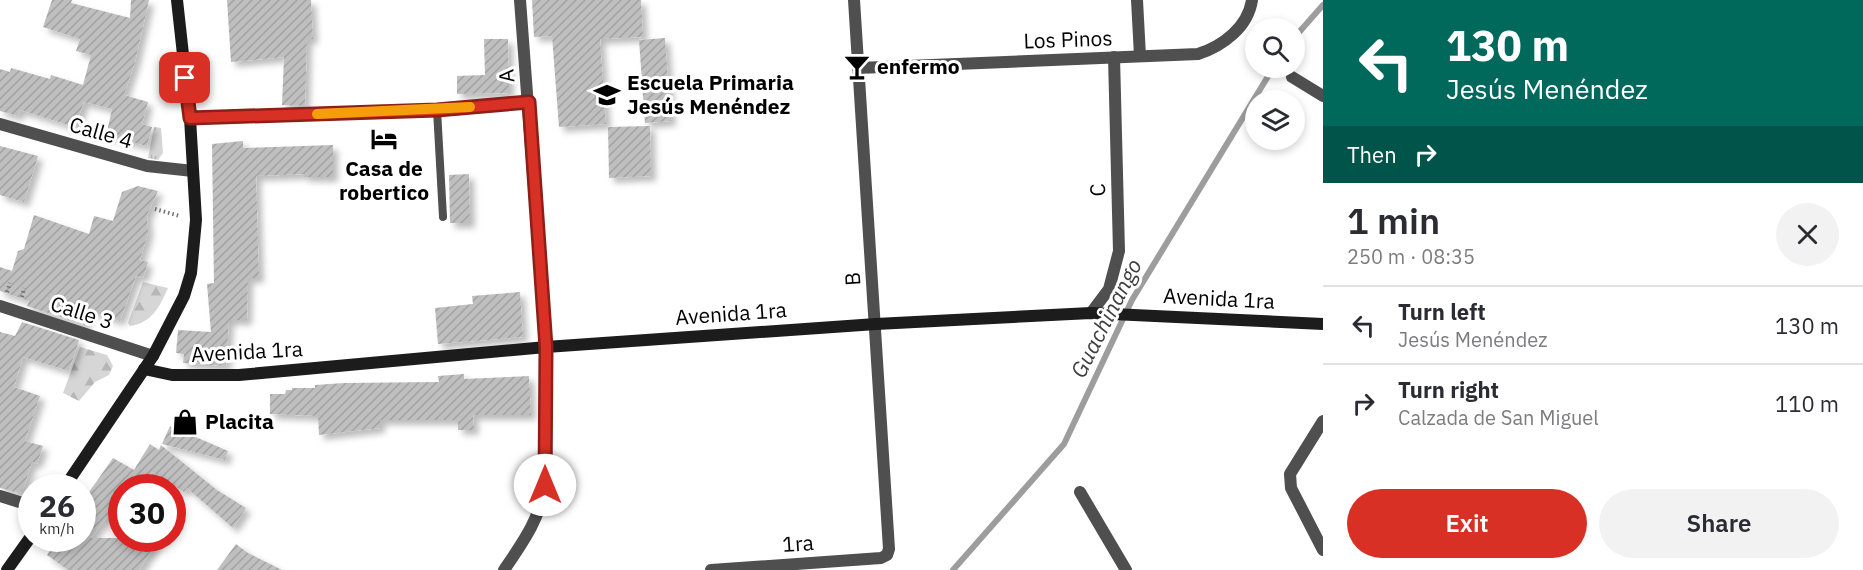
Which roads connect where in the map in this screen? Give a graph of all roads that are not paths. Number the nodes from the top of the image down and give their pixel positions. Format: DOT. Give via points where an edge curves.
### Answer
graph roads {
  1 [pos="177,0"];
  2 [pos="520,0"];
  3 [pos="854,0"];
  4 [pos="1137,0"];
  5 [pos="1252,0"];
  6 [pos="1140,56"];
  7 [pos="1114,57"];
  8 [pos="858,68"];
  9 [pos="1294,78"];
  10 [pos="1323,96"];
  11 [pos="529,102"];
  12 [pos="437,110"];
  13 [pos="190,118"];
  14 [pos="0,124"];
  15 [pos="193,171"];
  16 [pos="443,217"];
  17 [pos="0,306"];
  18 [pos="1091,313"];
  19 [pos="876,324"];
  20 [pos="1323,324"];
  21 [pos="546,347"];
  22 [pos="153,356"];
  23 [pos="144,369"];
  24 [pos="1323,421"];
  25 [pos="73,474"];
  26 [pos="1080,492"];
  27 [pos="0,496"];
  28 [pos="18,502"];
  29 [pos="1323,550"];
  30 [pos="20,552"];
  31 [pos="887,555"];
  32 [pos="7,570"];
  33 [pos="504,570"];
  34 [pos="711,570"];
  35 [pos="1126,570"];
  1 -- 13 [label="street"];
  2 -- 11 [label="street, A"];
  3 -- 8 [label="street, B"];
  4 -- 6 [label="street"];
  5 -- 6 [label="street, Los Pinos" via="1250,14 1235,32 1208,51"];
  6 -- 7 [label="street, Los Pinos"];
  7 -- 8 [label="street, Los Pinos"];
  7 -- 18 [label="street, C" via="1119,251 1108,289"];
  8 -- 19 [label="street, B"];
  9 -- 10 [label="street"];
  11 -- 12 [label="street"];
  11 -- 21 [label="street, A"];
  12 -- 13 [label="street"];
  12 -- 16 [label="lane"];
  13 -- 15 [label="street"];
  14 -- 15 [label="street, Calle 4" via="147,166"];
  15 -- 22 [label="street" via="196,220 192,273"];
  17 -- 22 [label="street, Calle 3"];
  18 -- 19 [label="street, Avenida 1ra"];
  18 -- 20 [label="street, Avenida 1ra"];
  19 -- 21 [label="street, Avenida 1ra"];
  19 -- 31 [label="street, B"];
  21 -- 23 [label="street, Avenida 1ra" via="239,375 172,375"];
  21 -- 33 [label="street, A" via="542,506 535,524"];
  22 -- 23 [label="street"];
  23 -- 25 [label="street"];
  24 -- 29 [label="street" via="1290,474 1291,488"];
  26 -- 35 [label="street"];
  27 -- 28 [label="street"];
  30 -- 32 [label="street"];
  31 -- 34 [label="street, 1ra"];
}
